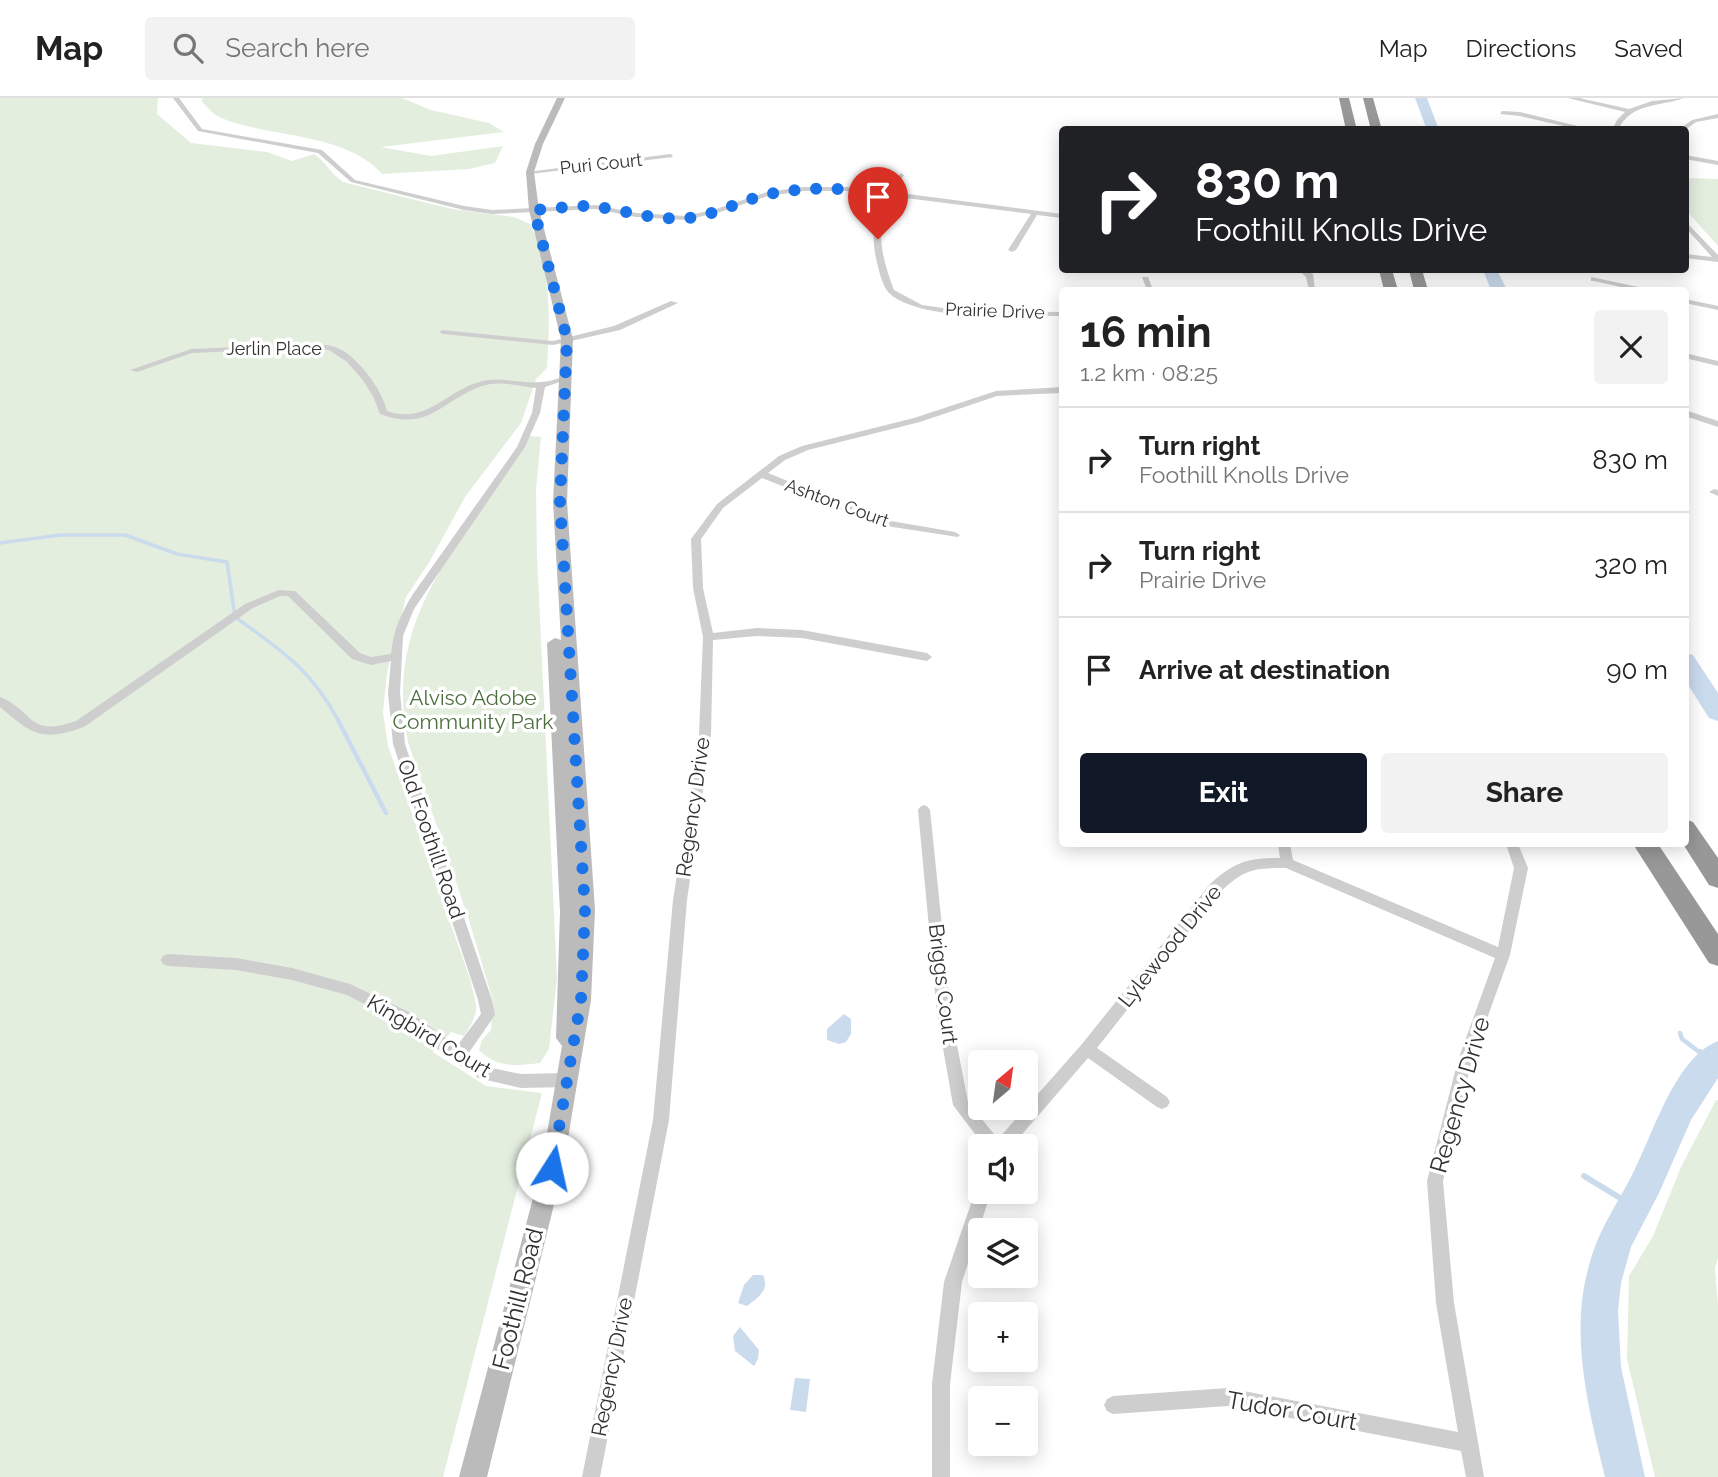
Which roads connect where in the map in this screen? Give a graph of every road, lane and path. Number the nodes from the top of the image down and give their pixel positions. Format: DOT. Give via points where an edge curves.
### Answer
graph roads {
  1 [pos="176,98"];
  2 [pos="561,98"];
  3 [pos="1344,98"];
  4 [pos="1368,98"];
  5 [pos="1571,98"];
  6 [pos="1681,98"];
  7 [pos="1580,99"];
  8 [pos="1630,111"];
  9 [pos="1503,113"];
  10 [pos="1718,116"];
  11 [pos="1351,126"];
  12 [pos="1376,126"];
  13 [pos="1573,126"];
  14 [pos="1617,126"];
  15 [pos="1687,126"];
  16 [pos="671,156"];
  17 [pos="1689,158"];
  18 [pos="1718,163"];
  19 [pos="530,172"];
  20 [pos="901,175"];
  21 [pos="886,194"];
  22 [pos="534,210"];
  23 [pos="1035,213"];
  24 [pos="1059,216"];
  25 [pos="1689,227"];
  26 [pos="1012,250"];
  27 [pos="1689,256"];
  28 [pos="1718,259"];
  29 [pos="1145,279"];
  30 [pos="1594,279"];
  31 [pos="1149,287"];
  32 [pos="1630,287"];
  33 [pos="1689,302"];
  34 [pos="674,303"];
  35 [pos="1718,308"];
  36 [pos="1059,314"];
  37 [pos="443,332"];
  38 [pos="567,339"];
  39 [pos="1689,356"];
  40 [pos="1718,364"];
  41 [pos="134,370"];
  42 [pos="567,378"];
  43 [pos="541,385"];
  44 [pos="1059,390"];
  45 [pos="1689,414"];
  46 [pos="1718,424"];
  47 [pos="761,474"];
  48 [pos="955,535"];
  49 [pos="708,637"];
  50 [pos="398,656"];
  51 [pos="927,657"];
  52 [pos="0,701"];
  53 [pos="924,810"];
  54 [pos="1689,834"];
  55 [pos="1284,847"];
  56 [pos="1513,847"];
  57 [pos="1647,847"];
  58 [pos="1287,863"];
  59 [pos="1718,877"];
  60 [pos="1503,955"];
  61 [pos="1718,956"];
  62 [pos="168,960"];
  63 [pos="1087,1049"];
  64 [pos="459,1055"];
  65 [pos="567,1080"];
  66 [pos="1162,1102"];
  67 [pos="984,1134"];
  68 [pos="1013,1134"];
  69 [pos="979,1204"];
  70 [pos="1113,1405"];
  71 [pos="1469,1443"];
  72 [pos="473,1477"];
  73 [pos="591,1477"];
  74 [pos="941,1477"];
  75 [pos="1475,1477"];
  1 -- 22 [label="street" via="200,130 320,152 335,160 341,174 353,181 464,208"];
  2 -- 19 [label="main road, Foothill Road"];
  3 -- 11 [label="highway"];
  4 -- 12 [label="highway"];
  5 -- 7 [label="street"];
  6 -- 8 [label="street"];
  7 -- 8 [label="street"];
  8 -- 14 [label="street"];
  9 -- 13 [label="street"];
  10 -- 15 [label="street"];
  16 -- 19 [label="street, Puri Court"];
  17 -- 18 [label="street"];
  19 -- 22 [label="main road, Foothill Road"];
  20 -- 21 [label="street, Prairie Drive"];
  21 -- 22 [label="street" via="803,189 767,194 686,218 596,207"];
  21 -- 23 [label="street"];
  21 -- 36 [label="street, Prairie Drive" via="877,214 879,264 891,291 920,307 964,313"];
  22 -- 38 [label="main road, Foothill Road"];
  23 -- 24 [label="street"];
  23 -- 26 [label="street"];
  25 -- 28 [label="street"];
  27 -- 28 [label="street"];
  29 -- 31 [label="street"];
  30 -- 32 [label="street"];
  33 -- 35 [label="street"];
  34 -- 38 [label="street" via="617,328"];
  37 -- 38 [label="street" via="542,344"];
  38 -- 42 [label="main road, Foothill Road"];
  39 -- 40 [label="street"];
  41 -- 43 [label="street, Jerlin Place" via="191,351 325,348 338,351 377,391 383,412 404,419 435,411 476,385 492,381"];
  42 -- 43 [label="street"];
  42 -- 65 [label="main road, Foothill Road" via="560,502 585,910 581,1000"];
  43 -- 50 [label="street, Old Foothill Road" via="536,413 521,447 409,609 398,636"];
  44 -- 47 [label="street, Regency Drive" via="996,394 917,420 805,448"];
  45 -- 46 [label="street"];
  47 -- 48 [label="street, Ashton Court" via="884,523"];
  47 -- 49 [label="street, Regency Drive" via="720,506 696,540 698,588"];
  49 -- 51 [label="street" via="802,634"];
  49 -- 73 [label="street, Regency Drive" via="705,734 680,900 661,1120"];
  50 -- 52 [label="street" via="371,661 356,656 291,593 279,593 249,606 80,724 57,734 42,733"];
  50 -- 64 [label="street, Old Foothill Road" via="394,693 399,744 488,1015"];
  53 -- 67 [label="street, Briggs Court" via="944,1014 961,1105"];
  54 -- 59 [label="highway"];
  55 -- 58 [label="street"];
  56 -- 60 [label="street, Regency Drive" via="1521,868"];
  57 -- 61 [label="highway"];
  58 -- 60 [label="street, Lylewood Drive"];
  58 -- 63 [label="street, Lylewood Drive" via="1259,863 1235,870 1215,888"];
  60 -- 71 [label="street, Regency Drive" via="1465,1060 1435,1181 1445,1303"];
  62 -- 64 [label="street, Kingbird Court" via="236,964 350,990 406,1018"];
  63 -- 66 [label="street"];
  63 -- 68 [label="street, Lylewood Drive"];
  64 -- 65 [label="street, Kingbird Court" via="483,1073 505,1080"];
  65 -- 72 [label="main road, Foothill Road" via="552,1168"];
  69 -- 74 [label="street" via="953,1282 941,1384"];
  70 -- 71 [label="street, Tudor Court" via="1228,1397"];
  71 -- 75 [label="street, Regency Drive"];
}
